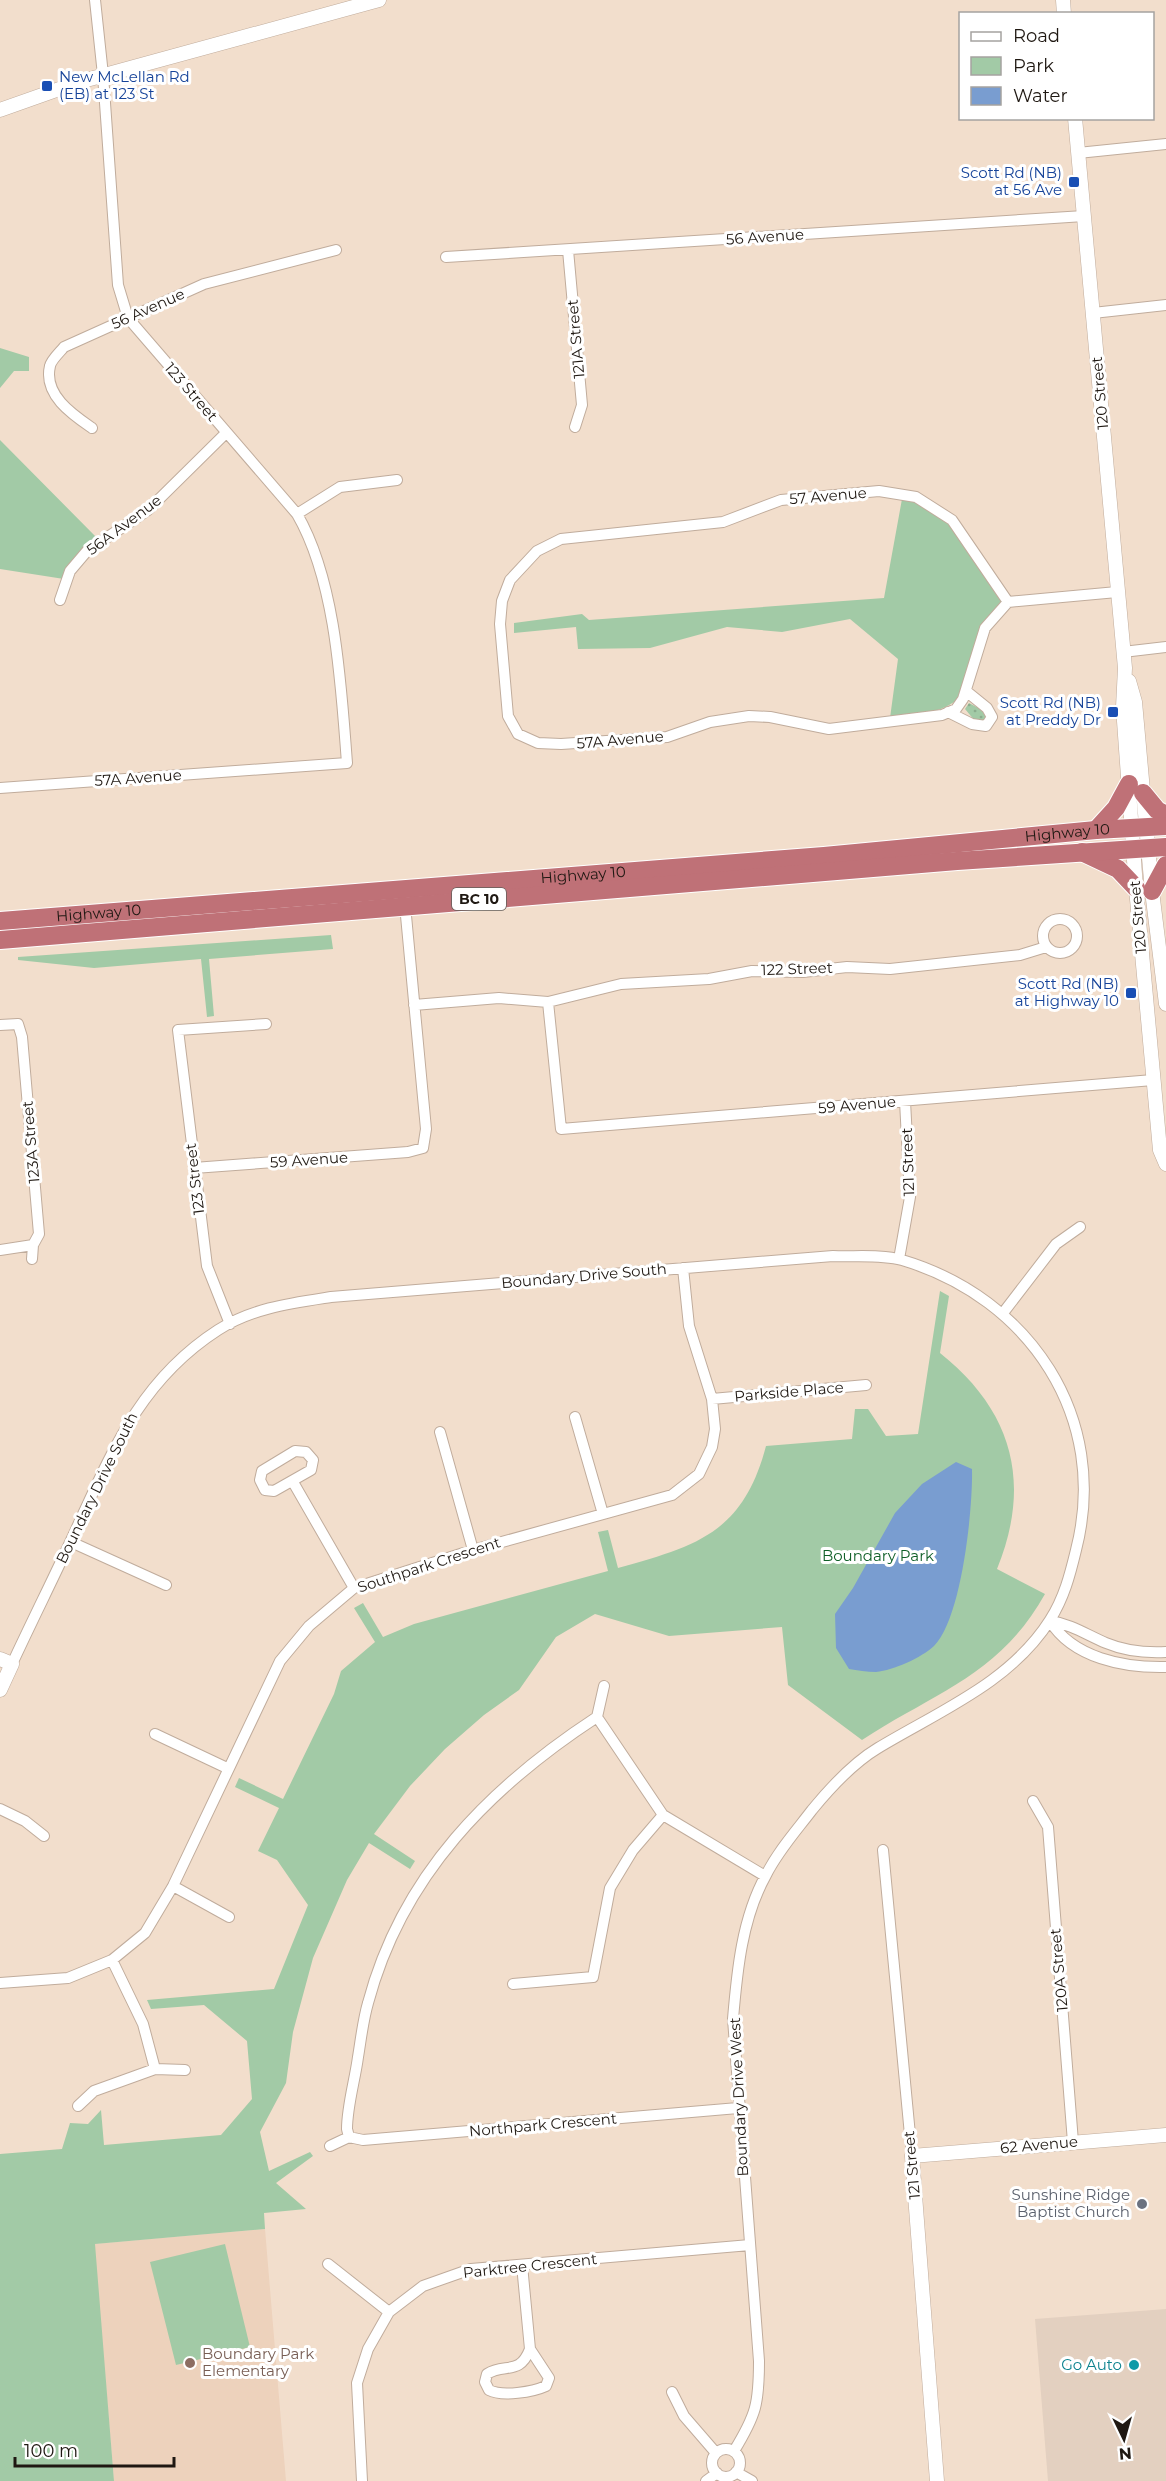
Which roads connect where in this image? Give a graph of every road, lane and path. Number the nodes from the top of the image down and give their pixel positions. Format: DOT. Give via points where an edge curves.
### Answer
graph roads {
  1 [pos="95,0"];
  2 [pos="379,0"];
  3 [pos="103,75"];
  4 [pos="0,110"];
  5 [pos="1074,120"];
  6 [pos="1166,144"];
  7 [pos="1078,153"];
  8 [pos="1084,216"];
  9 [pos="336,250"];
  10 [pos="568,250"];
  11 [pos="447,257"];
  12 [pos="1166,305"];
  13 [pos="1093,313"];
  14 [pos="128,318"];
  15 [pos="575,427"];
  16 [pos="93,428"];
  17 [pos="226,433"];
  18 [pos="396,480"];
  19 [pos="297,514"];
  20 [pos="1117,592"];
  21 [pos="60,600"];
  22 [pos="1008,602"];
  23 [pos="1166,647"];
  24 [pos="1123,652"];
  25 [pos="966,691"];
  26 [pos="948,712"];
  27 [pos="538,743"];
  28 [pos="347,763"];
  29 [pos="0,788"];
  30 [pos="1136,788"];
  31 [pos="1166,815"];
  32 [pos="1166,826"];
  33 [pos="1139,828"];
  34 [pos="1096,830"];
  35 [pos="1149,848"];
  36 [pos="1080,851"];
  37 [pos="1166,865"];
  38 [pos="1144,890"];
  39 [pos="405,905"];
  40 [pos="38,918"];
  41 [pos="0,921"];
  42 [pos="0,930"];
  43 [pos="0,940"];
  44 [pos="1046,947"];
  45 [pos="548,1002"];
  46 [pos="1166,1004"];
  47 [pos="414,1005"];
  48 [pos="266,1024"];
  49 [pos="0,1025"];
  50 [pos="1153,1080"];
  51 [pos="905,1101"];
  52 [pos="1166,1164"];
  53 [pos="194,1168"];
  54 [pos="1080,1227"];
  55 [pos="33,1245"];
  56 [pos="0,1250"];
  57 [pos="32,1259"];
  58 [pos="899,1259"];
  59 [pos="683,1268"];
  60 [pos="1003,1312"];
  61 [pos="230,1324"];
  62 [pos="866,1385"];
  63 [pos="712,1399"];
  64 [pos="575,1417"];
  65 [pos="440,1432"];
  66 [pos="293,1482"];
  67 [pos="603,1514"];
  68 [pos="71,1542"];
  69 [pos="473,1550"];
  70 [pos="166,1585"];
  71 [pos="354,1588"];
  72 [pos="1050,1621"];
  73 [pos="1166,1652"];
  74 [pos="6,1662"];
  75 [pos="1166,1667"];
  76 [pos="604,1686"];
  77 [pos="0,1690"];
  78 [pos="597,1717"];
  79 [pos="155,1734"];
  80 [pos="227,1768"];
  81 [pos="1033,1801"];
  82 [pos="0,1809"];
  83 [pos="663,1815"];
  84 [pos="44,1836"];
  85 [pos="883,1850"];
  86 [pos="765,1876"];
  87 [pos="173,1886"];
  88 [pos="229,1917"];
  89 [pos="111,1960"];
  90 [pos="0,1983"];
  91 [pos="513,1984"];
  92 [pos="155,2069"];
  93 [pos="184,2070"];
  94 [pos="78,2106"];
  95 [pos="738,2108"];
  96 [pos="1166,2135"];
  97 [pos="349,2136"];
  98 [pos="1073,2142"];
  99 [pos="330,2146"];
  100 [pos="912,2156"];
  101 [pos="750,2246"];
  102 [pos="328,2264"];
  103 [pos="522,2265"];
  104 [pos="389,2312"];
  105 [pos="530,2349"];
  106 [pos="672,2392"];
  107 [pos="734,2451"];
  108 [pos="716,2453"];
  109 [pos="736,2472"];
  110 [pos="717,2473"];
  111 [pos="362,2481"];
  112 [pos="706,2481"];
  113 [pos="752,2481"];
  114 [pos="937,2481"];
  1 -- 3 [label="street, 123 Street"];
  2 -- 3 [label="street"];
  3 -- 4 [label="street"];
  3 -- 14 [label="street, 123 Street" via="118,285"];
  5 -- 7 [label="street, 120 Street"];
  6 -- 7 [label="street"];
  7 -- 8 [label="street, 120 Street"];
  8 -- 10 [label="street, 56 Avenue"];
  8 -- 13 [label="street, 120 Street"];
  9 -- 14 [label="street, 56 Avenue" via="204,284"];
  10 -- 11 [label="street, 56 Avenue"];
  10 -- 15 [label="street, 121A Street" via="582,405"];
  12 -- 13 [label="street"];
  13 -- 20 [label="street, 120 Street"];
  14 -- 16 [label="street, 56 Avenue" via="64,347 50,365 51,387 66,410"];
  14 -- 17 [label="street, 123 Street"];
  17 -- 19 [label="street, 123 Street"];
  17 -- 21 [label="street, 56A Avenue" via="148,510 87,551 70,571"];
  18 -- 19 [label="street" via="340,487"];
  19 -- 28 [label="street, 123 Street" via="312,540 337,648"];
  20 -- 22 [label="street"];
  20 -- 24 [label="street, 120 Street"];
  22 -- 25 [label="street" via="985,628"];
  22 -- 27 [label="street, 57 Avenue" via="952,520 916,497 879,491 781,500 723,522 561,539 537,551 510,580 502,601 500,624 508,716 518,734"];
  23 -- 24 [label="street"];
  24 -- 30 [label="street, 120 Street" via="1123,707"];
  25 -- 26 [label="street" via="956,709"];
  25 -- 26 [label="street" via="987,708 992,717 986,726"];
  26 -- 27 [label="street, 57A Avenue" via="830,729 749,716 710,722 667,737"];
  28 -- 29 [label="street, 57A Avenue"];
  30 -- 31 [label="highway"];
  30 -- 33 [label="street, 120 Street"];
  30 -- 34 [label="highway"];
  32 -- 33 [label="highway, Highway 10 / BC 10"];
  33 -- 34 [label="highway, Highway 10 / BC 10"];
  33 -- 35 [label="street, 120 Street"];
  34 -- 40 [label="highway, Highway 10 / BC 10" via="825,856"];
  35 -- 36 [label="highway, Highway 10 / BC 10"];
  35 -- 38 [label="street, 120 Street"];
  36 -- 38 [label="highway" via="1118,869"];
  36 -- 39 [label="highway, Highway 10 / BC 10"];
  37 -- 38 [label="highway"];
  38 -- 46 [label="street, 120 Street"];
  38 -- 50 [label="street, 120 Street"];
  39 -- 43 [label="highway, Highway 10 / BC 10"];
  39 -- 47 [label="street"];
  40 -- 41 [label="highway, Highway 10 / BC 10"];
  40 -- 42 [label="highway" via="24,928"];
  44 -- 45 [label="street, 122 Street" via="1020,955 890,969 752,971 710,979 621,984"];
  45 -- 47 [label="street, 122 Street" via="499,998"];
  45 -- 51 [label="street, 59 Avenue" via="561,1129"];
  47 -- 53 [label="street, 59 Avenue" via="426,1129 423,1148"];
  48 -- 53 [label="street, 123 Street" via="178,1030"];
  49 -- 55 [label="street, 123A Street" via="18,1024 28,1036 39,1234"];
  50 -- 51 [label="street, 59 Avenue"];
  50 -- 52 [label="street, 120 Street" via="1160,1150"];
  51 -- 58 [label="street, 121 Street" via="910,1197"];
  53 -- 61 [label="street, 123 Street" via="207,1266"];
  54 -- 60 [label="street" via="1056,1244"];
  55 -- 56 [label="street"];
  55 -- 57 [label="street"];
  58 -- 59 [label="street, Boundary Drive South" via="833,1256"];
  58 -- 60 [label="street, Boundary Drive South" via="938,1273"];
  59 -- 61 [label="street, Boundary Drive South" via="331,1297 278,1305"];
  59 -- 63 [label="street, Southpark Crescent" via="693,1345"];
  60 -- 72 [label="street, Boundary Drive South" via="1041,1353 1067,1401 1080,1444 1085,1487 1081,1530 1064,1594"];
  61 -- 68 [label="street, Boundary Drive South" via="185,1355 140,1403"];
  62 -- 63 [label="street, Parkside Place"];
  63 -- 67 [label="street, Southpark Crescent" via="713,1438 699,1474 672,1496"];
  64 -- 67 [label="street"];
  65 -- 69 [label="street"];
  66 -- 66 [label="street" via="311,1470 313,1460 306,1452 295,1451 262,1470 260,1480 265,1490 274,1491"];
  66 -- 71 [label="street"];
  67 -- 69 [label="street, Southpark Crescent"];
  68 -- 70 [label="street"];
  68 -- 74 [label="street, Boundary Drive South"];
  69 -- 71 [label="street, Southpark Crescent"];
  71 -- 80 [label="street, Southpark Crescent" via="309,1626 279,1661"];
  72 -- 73 [label="street" via="1068,1624 1108,1644 1147,1653"];
  72 -- 75 [label="street" via="1062,1638 1094,1656 1131,1666"];
  72 -- 86 [label="street, Boundary Drive West" via="991,1683 874,1750 835,1784 784,1846"];
  74 -- 77 [label="street"];
  76 -- 78 [label="street"];
  78 -- 83 [label="street"];
  78 -- 97 [label="street" via="516,1775 445,1848 415,1892 388,1946 367,2003 347,2124"];
  79 -- 80 [label="street"];
  80 -- 87 [label="street, Southpark Crescent"];
  81 -- 98 [label="street, 120A Street" via="1048,1827"];
  82 -- 84 [label="street"];
  83 -- 86 [label="street"];
  83 -- 91 [label="street" via="633,1850 610,1888 593,1977"];
  85 -- 100 [label="street, 121 Street"];
  86 -- 95 [label="street, Boundary Drive West" via="747,1926 738,1969 733,2019"];
  87 -- 88 [label="street"];
  87 -- 89 [label="street, Southpark Crescent" via="145,1933"];
  89 -- 90 [label="street, Southpark Crescent" via="68,1978"];
  89 -- 92 [label="street" via="143,2024"];
  92 -- 93 [label="street"];
  92 -- 94 [label="street" via="94,2091"];
  95 -- 97 [label="street, Northpark Crescent" via="363,2140"];
  95 -- 101 [label="street, Boundary Drive West"];
  96 -- 98 [label="street, 62 Avenue"];
  97 -- 99 [label="street"];
  98 -- 100 [label="street, 62 Avenue"];
  100 -- 114 [label="street, 121 Street"];
  101 -- 103 [label="street, Parktree Crescent"];
  101 -- 107 [label="street, Boundary Drive West" via="759,2390 754,2418"];
  102 -- 104 [label="street"];
  103 -- 104 [label="street, Parktree Crescent" via="471,2269 442,2278 423,2286"];
  103 -- 105 [label="street"];
  104 -- 111 [label="street, Parktree Crescent" via="368,2349 357,2383"];
  105 -- 105 [label="street" via="520,2364 487,2374 489,2390 501,2393 546,2386 549,2373"];
  106 -- 108 [label="street" via="684,2416"];
  107 -- 108 [label="street"];
  107 -- 109 [label="street" via="740,2464"];
  108 -- 110 [label="street" via="713,2461"];
  109 -- 110 [label="street" via="729,2476"];
  109 -- 113 [label="street"];
  110 -- 112 [label="street"];
}
